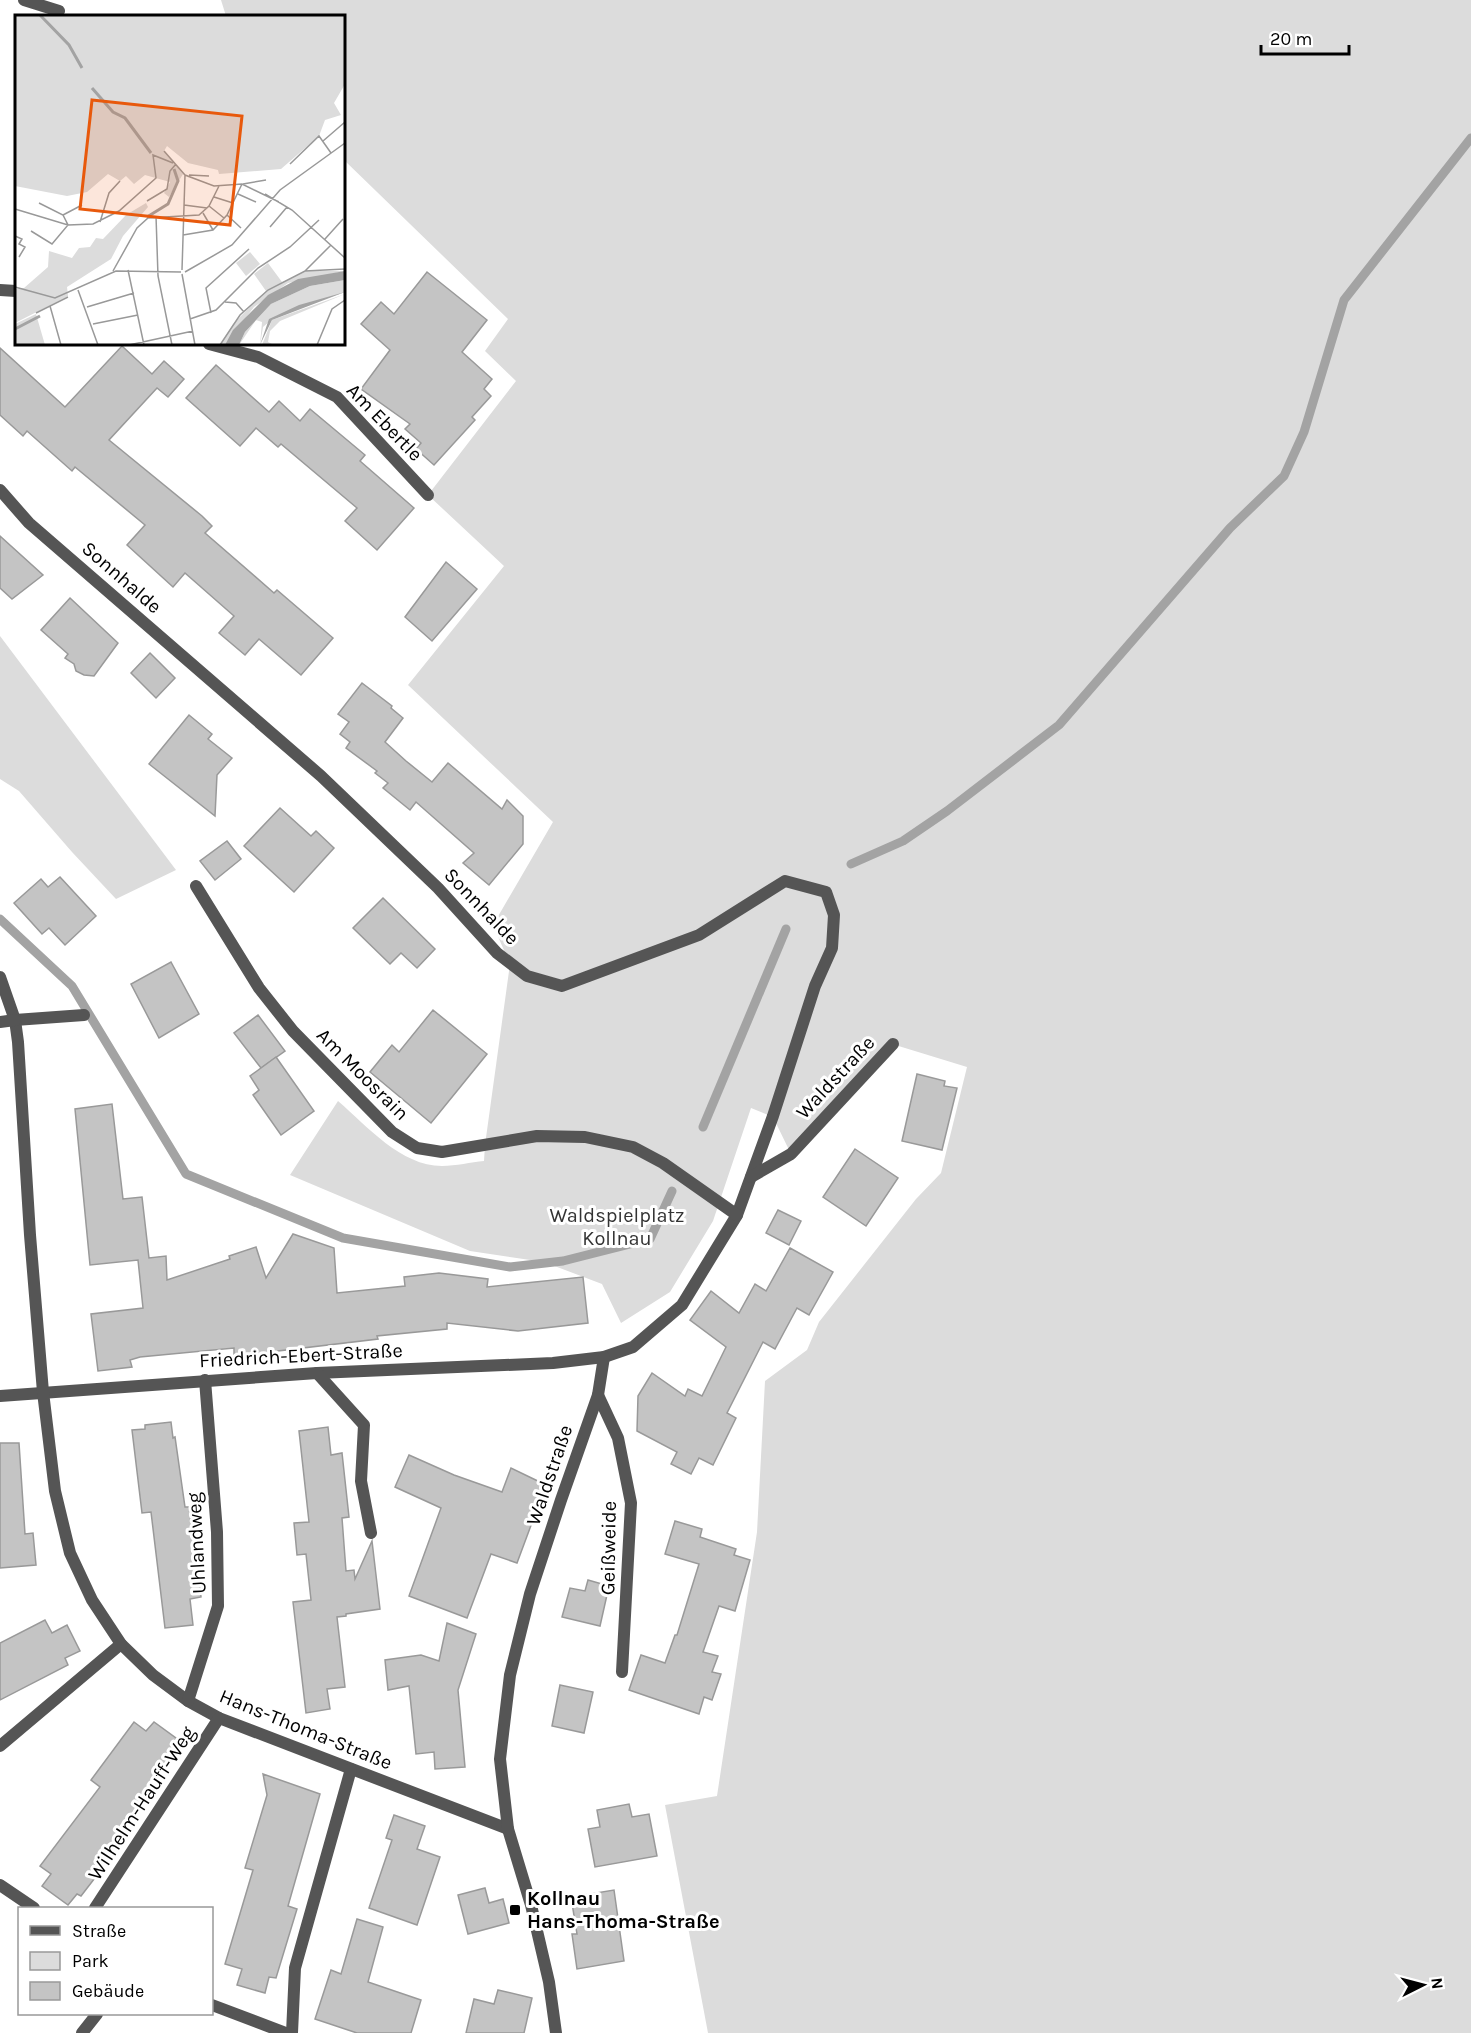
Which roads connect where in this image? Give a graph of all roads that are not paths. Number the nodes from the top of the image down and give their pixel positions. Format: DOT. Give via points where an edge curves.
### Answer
graph roads {
  1 [pos="24,0"];
  2 [pos="59,11"];
  3 [pos="0,290"];
  4 [pos="15,291"];
  5 [pos="213,345"];
  6 [pos="0,490"];
  7 [pos="428,495"];
  8 [pos="196,886"];
  9 [pos="0,977"];
  10 [pos="84,1015"];
  11 [pos="15,1020"];
  12 [pos="0,1022"];
  13 [pos="892,1044"];
  14 [pos="751,1177"];
  15 [pos="737,1215"];
  16 [pos="604,1357"];
  17 [pos="317,1373"];
  18 [pos="205,1380"];
  19 [pos="43,1392"];
  20 [pos="598,1395"];
  21 [pos="0,1396"];
  22 [pos="371,1533"];
  23 [pos="121,1644"];
  24 [pos="621,1672"];
  25 [pos="188,1701"];
  26 [pos="219,1718"];
  27 [pos="0,1746"];
  28 [pos="351,1769"];
  29 [pos="508,1828"];
  30 [pos="0,1885"];
  31 [pos="33,1907"];
  32 [pos="96,1907"];
  33 [pos="213,2005"];
  34 [pos="96,2015"];
  35 [pos="82,2033"];
  36 [pos="286,2033"];
  37 [pos="292,2033"];
  38 [pos="556,2033"];
  1 -- 2 [label="street"];
  3 -- 4 [label="street"];
  5 -- 7 [label="street, Am Ebertle" via="258,357 337,396"];
  6 -- 14 [label="street, Sonnhalde" via="29,523 321,776 438,888 497,953 527,976 562,986 699,934 785,881 826,892 834,915 832,948 815,986"];
  8 -- 15 [label="street, Am Moosrain" via="259,988 293,1031 392,1132 417,1148 442,1152 537,1136 585,1137 633,1147 663,1163"];
  9 -- 11 [label="street, Hans-Thoma-Straße"];
  10 -- 11 [label="street"];
  11 -- 12 [label="street"];
  11 -- 19 [label="street, Hans-Thoma-Straße"];
  13 -- 14 [label="street, Waldstraße" via="791,1154"];
  14 -- 15 [label="street"];
  15 -- 16 [label="street" via="682,1305 633,1347"];
  16 -- 17 [label="street, Friedrich-Ebert-Straße" via="553,1363"];
  16 -- 20 [label="street, Waldstraße"];
  17 -- 18 [label="street, Friedrich-Ebert-Straße"];
  17 -- 22 [label="street" via="364,1425 361,1481"];
  18 -- 19 [label="street, Friedrich-Ebert-Straße"];
  18 -- 25 [label="street, Uhlandweg" via="218,1606"];
  19 -- 21 [label="street, Friedrich-Ebert-Straße"];
  19 -- 23 [label="street, Hans-Thoma-Straße" via="55,1491 70,1553 92,1600"];
  20 -- 24 [label="street, Geißweide" via="618,1438 631,1503"];
  20 -- 29 [label="street, Waldstraße" via="530,1594 510,1674 500,1759"];
  23 -- 25 [label="street, Hans-Thoma-Straße"];
  23 -- 27 [label="street"];
  25 -- 26 [label="street, Hans-Thoma-Straße"];
  26 -- 28 [label="street, Hans-Thoma-Straße"];
  26 -- 32 [label="street, Wilhelm-Hauff-Weg"];
  28 -- 29 [label="street, Hans-Thoma-Straße"];
  28 -- 37 [label="street" via="295,1968"];
  29 -- 38 [label="street, Waldstraße" via="531,1905"];
  30 -- 31 [label="street"];
  33 -- 36 [label="street"];
  34 -- 35 [label="street"];
}
